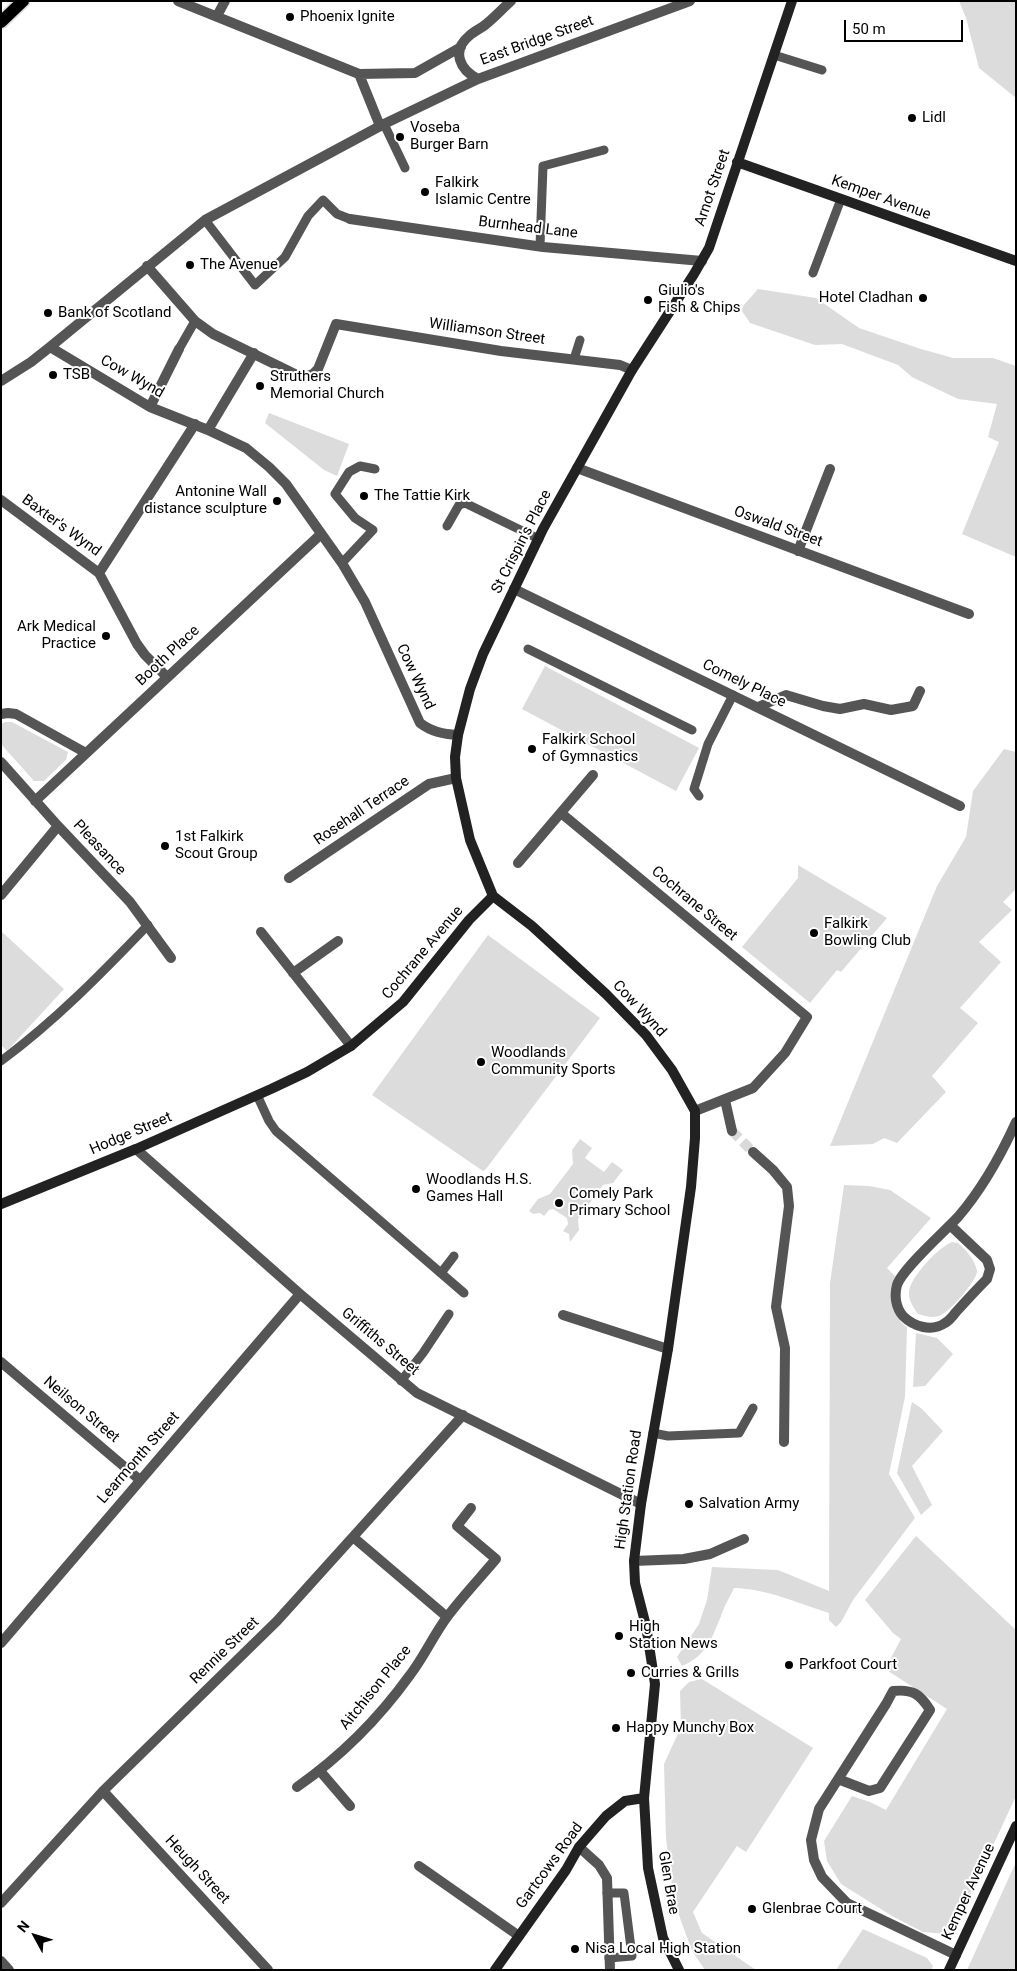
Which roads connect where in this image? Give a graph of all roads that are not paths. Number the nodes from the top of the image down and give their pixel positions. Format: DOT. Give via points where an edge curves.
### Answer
graph roads {
  1 [pos="23,1"];
  2 [pos="178,1"];
  3 [pos="225,1"];
  4 [pos="511,1"];
  5 [pos="690,1"];
  6 [pos="792,1"];
  7 [pos="217,16"];
  8 [pos="1,22"];
  9 [pos="463,44"];
  10 [pos="774,55"];
  11 [pos="822,70"];
  12 [pos="359,74"];
  13 [pos="478,79"];
  14 [pos="382,125"];
  15 [pos="604,150"];
  16 [pos="737,162"];
  17 [pos="405,168"];
  18 [pos="841,199"];
  19 [pos="350,219"];
  20 [pos="205,220"];
  21 [pos="540,246"];
  22 [pos="702,261"];
  23 [pos="1016,261"];
  24 [pos="147,266"];
  25 [pos="813,273"];
  26 [pos="195,321"];
  27 [pos="580,340"];
  28 [pos="50,347"];
  29 [pos="179,349"];
  30 [pos="254,353"];
  31 [pos="574,359"];
  32 [pos="632,370"];
  33 [pos="1,381"];
  34 [pos="150,406"];
  35 [pos="195,424"];
  36 [pos="208,430"];
  37 [pos="577,468"];
  38 [pos="375,469"];
  39 [pos="830,469"];
  40 [pos="1,500"];
  41 [pos="447,526"];
  42 [pos="321,534"];
  43 [pos="539,539"];
  44 [pos="798,551"];
  45 [pos="342,563"];
  46 [pos="99,573"];
  47 [pos="514,589"];
  48 [pos="969,614"];
  49 [pos="528,649"];
  50 [pos="168,677"];
  51 [pos="920,691"];
  52 [pos="733,695"];
  53 [pos="758,707"];
  54 [pos="1,714"];
  55 [pos="692,730"];
  56 [pos="458,735"];
  57 [pos="86,753"];
  58 [pos="1,762"];
  59 [pos="593,774"];
  60 [pos="456,778"];
  61 [pos="699,796"];
  62 [pos="35,801"];
  63 [pos="960,806"];
  64 [pos="561,813"];
  65 [pos="58,826"];
  66 [pos="518,863"];
  67 [pos="289,878"];
  68 [pos="1,894"];
  69 [pos="493,896"];
  70 [pos="148,925"];
  71 [pos="261,932"];
  72 [pos="338,940"];
  73 [pos="171,958"];
  74 [pos="293,973"];
  75 [pos="351,1046"];
  76 [pos="1,1061"];
  77 [pos="271,1089"];
  78 [pos="257,1095"];
  79 [pos="725,1100"];
  80 [pos="695,1111"];
  81 [pos="1016,1122"];
  82 [pos="732,1131"];
  83 [pos="136,1149"];
  84 [pos="753,1152"];
  85 [pos="1,1204"];
  86 [pos="950,1225"];
  87 [pos="454,1256"];
  88 [pos="441,1273"];
  89 [pos="464,1293"];
  90 [pos="300,1294"];
  91 [pos="449,1314"];
  92 [pos="563,1314"];
  93 [pos="668,1349"];
  94 [pos="1,1362"];
  95 [pos="401,1381"];
  96 [pos="753,1408"];
  97 [pos="463,1415"];
  98 [pos="653,1433"];
  99 [pos="784,1442"];
  100 [pos="140,1480"];
  101 [pos="641,1504"];
  102 [pos="471,1508"];
  103 [pos="353,1537"];
  104 [pos="744,1539"];
  105 [pos="634,1561"];
  106 [pos="447,1617"];
  107 [pos="1,1643"];
  108 [pos="320,1771"];
  109 [pos="838,1779"];
  110 [pos="297,1787"];
  111 [pos="104,1791"];
  112 [pos="644,1798"];
  113 [pos="350,1806"];
  114 [pos="1016,1826"];
  115 [pos="579,1847"];
  116 [pos="419,1866"];
  117 [pos="607,1893"];
  118 [pos="1,1903"];
  119 [pos="519,1936"];
  120 [pos="956,1955"];
  121 [pos="609,1958"];
  122 [pos="1,1961"];
  123 [pos="9,1970"];
  124 [pos="268,1970"];
  125 [pos="495,1970"];
  126 [pos="610,1970"];
  127 [pos="679,1970"];
  128 [pos="949,1970"];
  1 -- 8 [label="main road"];
  2 -- 7 [label="street"];
  3 -- 7 [label="street"];
  4 -- 9 [label="street" via="483,27 470,34"];
  5 -- 13 [label="street, East Bridge Street"];
  6 -- 10 [label="main road, Arnot Street"];
  7 -- 12 [label="street"];
  9 -- 12 [label="street" via="415,73"];
  9 -- 13 [label="street" via="459,57 462,66"];
  10 -- 11 [label="lane"];
  10 -- 16 [label="main road, Arnot Street"];
  12 -- 14 [label="street"];
  13 -- 14 [label="street, East Bridge Street"];
  14 -- 17 [label="lane"];
  14 -- 20 [label="street, East Bridge Street"];
  15 -- 21 [label="lane" via="543,166"];
  16 -- 18 [label="main road, Kemper Avenue"];
  16 -- 22 [label="main road, Arnot Street"];
  18 -- 23 [label="main road, Kemper Avenue"];
  18 -- 25 [label="lane"];
  19 -- 20 [label="lane" via="337,214 323,200 308,216 285,257 255,285"];
  19 -- 21 [label="street, Burnhead Lane"];
  20 -- 24 [label="street, East Bridge Street"];
  21 -- 22 [label="street, Burnhead Lane"];
  22 -- 32 [label="main road, Arnot Street"];
  24 -- 26 [label="street"];
  24 -- 28 [label="street, East Bridge Street"];
  26 -- 29 [label="lane"];
  26 -- 30 [label="street" via="213,334"];
  27 -- 31 [label="lane"];
  28 -- 33 [label="street, East Bridge Street"];
  28 -- 34 [label="street, Cow Wynd"];
  29 -- 34 [label="street"];
  30 -- 31 [label="street, Williamson Street" via="303,378 318,369 336,324 501,351"];
  30 -- 36 [label="street"];
  31 -- 32 [label="street, Williamson Street" via="620,365"];
  32 -- 37 [label="main road, St Crispin's Place"];
  34 -- 35 [label="street, Cow Wynd"];
  35 -- 36 [label="street, Cow Wynd"];
  35 -- 46 [label="street"];
  36 -- 42 [label="street, Cow Wynd" via="246,448 269,467 286,484"];
  37 -- 43 [label="main road, St Crispin's Place"];
  37 -- 44 [label="street, Oswald Street"];
  38 -- 45 [label="lane" via="360,466 349,472 335,494 355,518 372,530"];
  39 -- 44 [label="street"];
  40 -- 46 [label="street, Baxter's Wynd"];
  41 -- 43 [label="lane" via="459,505 465,503"];
  42 -- 45 [label="street, Cow Wynd"];
  42 -- 50 [label="street, Booth Place"];
  43 -- 47 [label="main road, St Crispin's Place"];
  44 -- 48 [label="street, Oswald Street"];
  45 -- 56 [label="street, Cow Wynd" via="365,602 420,723 429,730"];
  46 -- 50 [label="street, Baxter's Wynd" via="137,644"];
  47 -- 52 [label="street, Comely Place"];
  47 -- 56 [label="main road, St Crispin's Place" via="483,654"];
  49 -- 55 [label="lane"];
  50 -- 57 [label="street, Booth Place"];
  51 -- 53 [label="street" via="913,706 891,710 864,704 840,709 786,696"];
  52 -- 53 [label="street, Comely Place"];
  52 -- 61 [label="lane" via="708,744 694,789"];
  53 -- 63 [label="street, Comely Place"];
  54 -- 57 [label="street" via="16,714"];
  56 -- 60 [label="main road"];
  57 -- 62 [label="street, Booth Place"];
  58 -- 62 [label="street, Pleasance"];
  59 -- 64 [label="street"];
  60 -- 67 [label="street, Rosehall Terrace" via="429,784"];
  60 -- 69 [label="main road" via="470,840"];
  62 -- 65 [label="street, Pleasance"];
  64 -- 66 [label="street"];
  64 -- 79 [label="street, Cochrane Street" via="807,1018 785,1053 753,1088"];
  65 -- 68 [label="street"];
  65 -- 70 [label="street, Pleasance"];
  69 -- 75 [label="main road, Cochrane Avenue" via="469,920 403,1002"];
  69 -- 80 [label="main road, Cow Wynd" via="532,926 634,1022 672,1070"];
  70 -- 73 [label="street, Pleasance"];
  70 -- 76 [label="lane" via="33,1038"];
  71 -- 74 [label="street"];
  72 -- 74 [label="street"];
  74 -- 75 [label="street"];
  75 -- 77 [label="main road, Cochrane Avenue"];
  77 -- 78 [label="main road, Hodge Street"];
  78 -- 83 [label="main road, Hodge Street"];
  78 -- 88 [label="lane" via="276,1131"];
  79 -- 80 [label="street"];
  79 -- 82 [label="street"];
  80 -- 93 [label="main road, High Station Road" via="691,1187"];
  81 -- 86 [label="street" via="975,1195"];
  83 -- 85 [label="main road, Hodge Street"];
  83 -- 90 [label="street, Griffiths Street"];
  84 -- 99 [label="street" via="787,1187 789,1206 776,1307 785,1348"];
  86 -- 86 [label="street" via="897,1285 895,1299 899,1312 910,1323 932,1328 946,1323 987,1279 990,1269 987,1260"];
  87 -- 88 [label="lane"];
  88 -- 89 [label="lane"];
  90 -- 95 [label="street, Griffiths Street"];
  90 -- 100 [label="street, Learmonth Street"];
  91 -- 95 [label="lane"];
  92 -- 93 [label="street"];
  93 -- 98 [label="main road, High Station Road"];
  94 -- 100 [label="street, Neilson Street"];
  95 -- 97 [label="street, Griffiths Street" via="429,1400"];
  96 -- 98 [label="lane" via="739,1433 668,1436"];
  97 -- 101 [label="street, Griffiths Street"];
  97 -- 103 [label="street, Rennie Street"];
  98 -- 101 [label="main road, High Station Road"];
  100 -- 107 [label="street, Learmonth Street"];
  101 -- 105 [label="main road, High Station Road"];
  102 -- 106 [label="street, Aitchison Place" via="457,1526 496,1559"];
  103 -- 106 [label="street"];
  103 -- 111 [label="street, Rennie Street" via="277,1622"];
  104 -- 105 [label="street" via="710,1554 684,1559"];
  105 -- 112 [label="main road, High Station Road" via="635,1583 655,1684"];
  106 -- 108 [label="street, Aitchison Place" via="404,1682 349,1745"];
  108 -- 110 [label="street, Aitchison Place"];
  108 -- 113 [label="street"];
  109 -- 109 [label="street" via="869,1792 880,1788 930,1710 922,1698 907,1690 893,1691"];
  109 -- 120 [label="street" via="820,1809 811,1840 814,1860 822,1877 847,1903"];
  111 -- 118 [label="street, Rennie Street"];
  111 -- 124 [label="street, Heugh Street"];
  112 -- 115 [label="main road, Gartcows Road" via="624,1801"];
  112 -- 127 [label="main road, Glen Brae" via="655,1906 663,1938"];
  114 -- 120 [label="main road, Kemper Avenue"];
  115 -- 117 [label="street" via="599,1865 607,1878"];
  115 -- 119 [label="main road, Gartcows Road"];
  116 -- 119 [label="street"];
  117 -- 121 [label="street"];
  117 -- 121 [label="lane" via="624,1893 632,1956"];
  119 -- 125 [label="main road, Gartcows Road"];
  120 -- 128 [label="main road, Kemper Avenue"];
  121 -- 126 [label="street"];
  122 -- 123 [label="street"];
}
